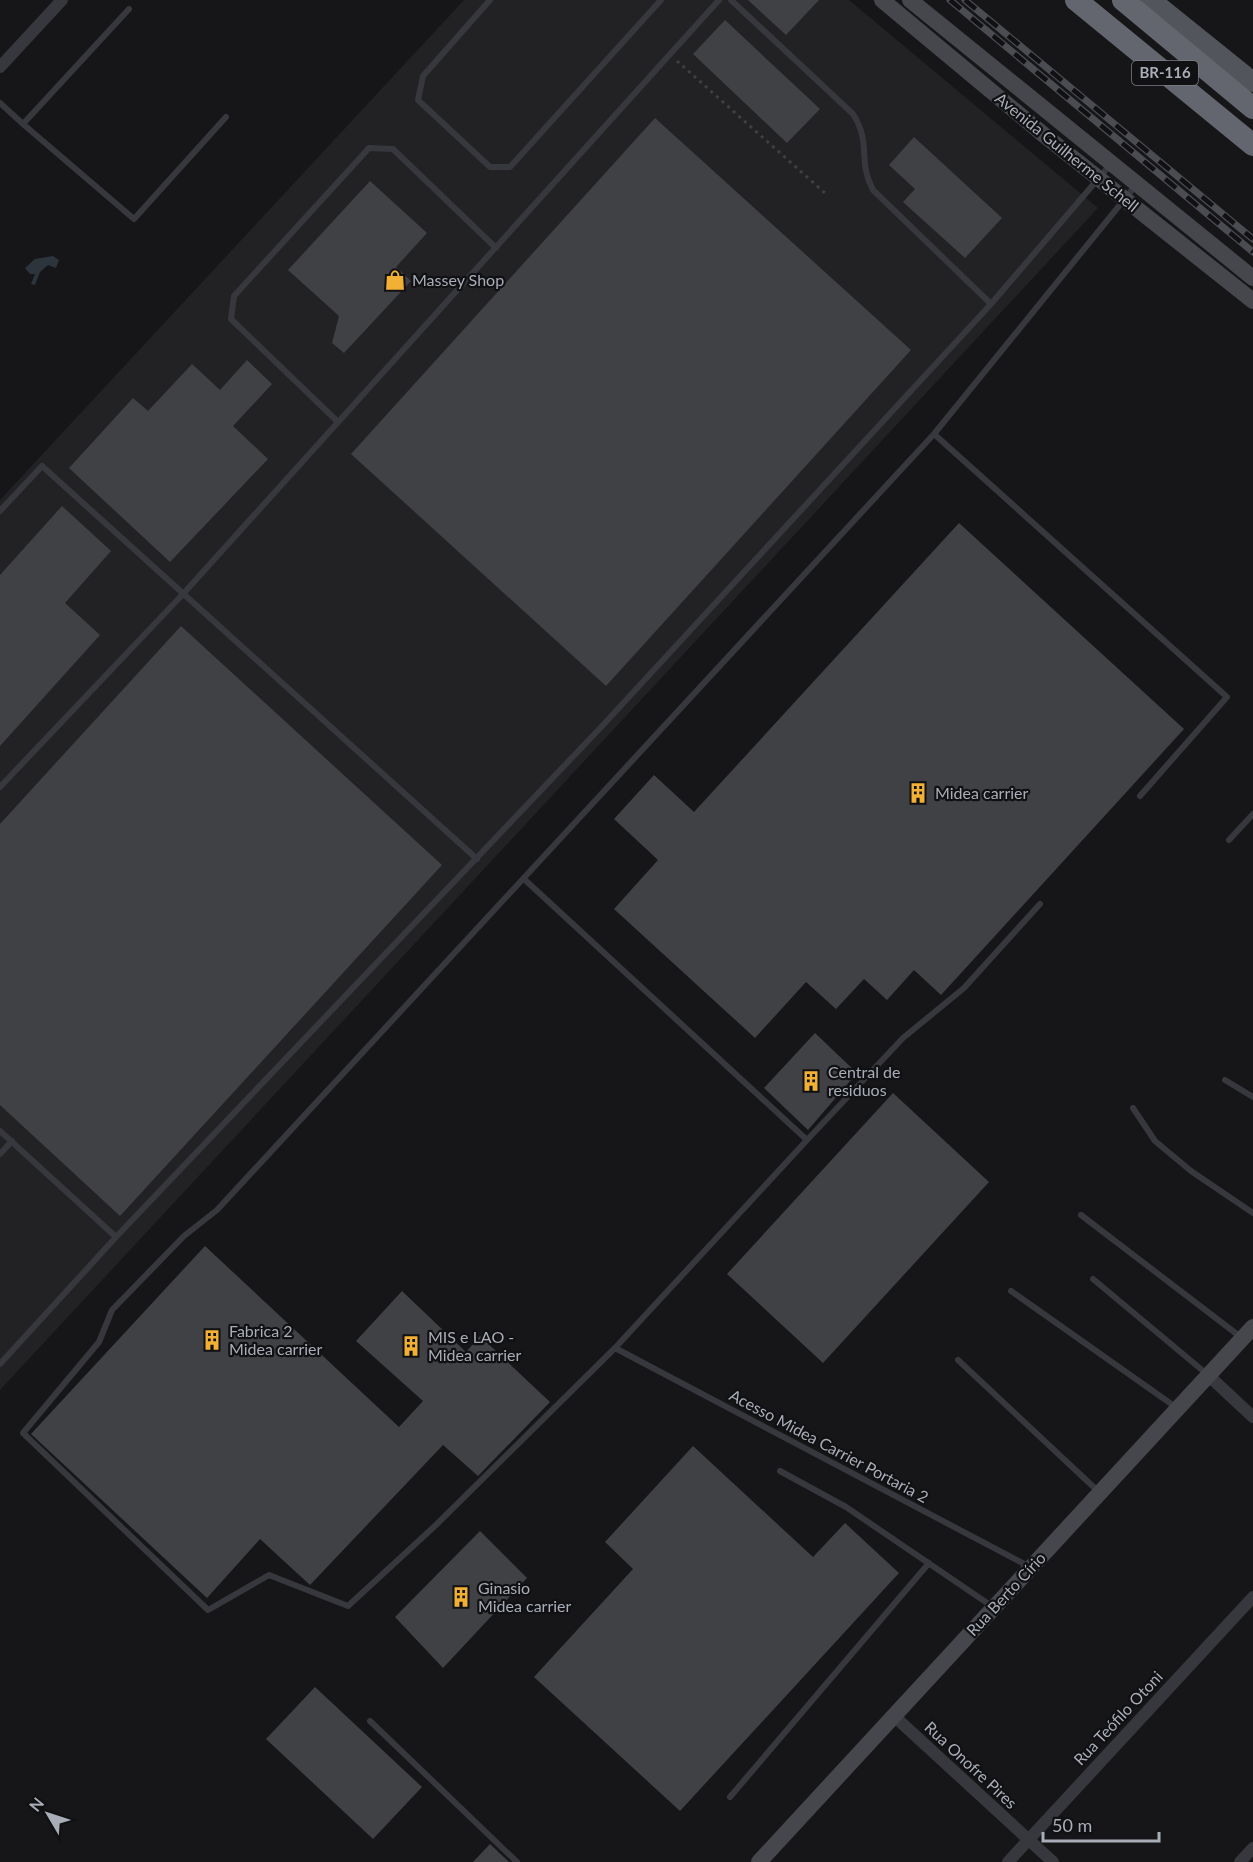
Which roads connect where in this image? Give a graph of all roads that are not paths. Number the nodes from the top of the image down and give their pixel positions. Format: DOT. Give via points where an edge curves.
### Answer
graph roads {
  1 [pos="62,0"];
  2 [pos="490,0"];
  3 [pos="661,0"];
  4 [pos="719,0"];
  5 [pos="731,0"];
  6 [pos="882,0"];
  7 [pos="910,0"];
  8 [pos="1076,0"];
  9 [pos="1123,0"];
  10 [pos="1151,0"];
  11 [pos="129,9"];
  12 [pos="0,67"];
  13 [pos="1253,82"];
  14 [pos="0,103"];
  15 [pos="1253,108"];
  16 [pos="226,117"];
  17 [pos="23,124"];
  18 [pos="1253,146"];
  19 [pos="1112,163"];
  20 [pos="1099,179"];
  21 [pos="1137,183"];
  22 [pos="1126,200"];
  23 [pos="496,248"];
  24 [pos="1253,278"];
  25 [pos="1253,301"];
  26 [pos="991,304"];
  27 [pos="337,421"];
  28 [pos="934,434"];
  29 [pos="0,511"];
  30 [pos="183,594"];
  31 [pos="0,787"];
  32 [pos="1140,796"];
  33 [pos="1253,814"];
  34 [pos="1229,840"];
  35 [pos="477,860"];
  36 [pos="524,879"];
  37 [pos="1040,904"];
  38 [pos="1225,1080"];
  39 [pos="1253,1097"];
  40 [pos="1133,1108"];
  41 [pos="0,1131"];
  42 [pos="807,1140"];
  43 [pos="12,1141"];
  44 [pos="0,1154"];
  45 [pos="1253,1213"];
  46 [pos="1081,1215"];
  47 [pos="116,1237"];
  48 [pos="1093,1279"];
  49 [pos="1011,1292"];
  50 [pos="1248,1332"];
  51 [pos="615,1348"];
  52 [pos="958,1360"];
  53 [pos="0,1364"];
  54 [pos="1208,1375"];
  55 [pos="1177,1408"];
  56 [pos="1253,1417"];
  57 [pos="780,1471"];
  58 [pos="1100,1493"];
  59 [pos="928,1563"];
  60 [pos="1031,1567"];
  61 [pos="1253,1597"];
  62 [pos="994,1608"];
  63 [pos="894,1716"];
  64 [pos="370,1721"];
  65 [pos="730,1797"];
  66 [pos="1028,1840"];
  67 [pos="1253,1848"];
  68 [pos="517,1862"];
  69 [pos="759,1862"];
  70 [pos="1008,1862"];
  71 [pos="1053,1862"];
  72 [pos="1240,1862"];
  1 -- 12 [label="street"];
  2 -- 3 [label="lane" via="423,76 418,100 490,166 510,167"];
  4 -- 23 [label="lane"];
  5 -- 26 [label="lane" via="853,114 865,141 863,165 873,190"];
  6 -- 20 [label="main road, Avenida Guilherme Schell"];
  7 -- 19 [label="main road, Avenida Guilherme Schell"];
  8 -- 18 [label="highway, BR-116"];
  9 -- 15 [label="highway, BR-116"];
  10 -- 13 [label="main road"];
  11 -- 17 [label="lane"];
  14 -- 17 [label="lane"];
  16 -- 17 [label="lane" via="134,219"];
  19 -- 20 [label="lane"];
  19 -- 21 [label="main road, Avenida Guilherme Schell"];
  20 -- 22 [label="main road, Avenida Guilherme Schell"];
  20 -- 26 [label="lane"];
  21 -- 22 [label="lane"];
  21 -- 24 [label="main road, Avenida Guilherme Schell"];
  22 -- 25 [label="main road, Avenida Guilherme Schell"];
  22 -- 28 [label="lane"];
  23 -- 27 [label="lane"];
  23 -- 27 [label="lane" via="393,149 369,148 234,296 231,319"];
  26 -- 35 [label="lane"];
  27 -- 30 [label="lane"];
  28 -- 32 [label="lane" via="1227,697"];
  28 -- 36 [label="lane"];
  29 -- 30 [label="lane" via="42,466"];
  30 -- 31 [label="lane"];
  30 -- 35 [label="lane"];
  33 -- 34 [label="lane"];
  35 -- 47 [label="lane"];
  36 -- 42 [label="lane"];
  36 -- 51 [label="lane" via="217,1210 184,1236 112,1310 99,1342 23,1433 208,1610 269,1575 348,1606"];
  37 -- 42 [label="lane" via="964,988 903,1038"];
  38 -- 39 [label="lane"];
  40 -- 45 [label="lane" via="1155,1141"];
  41 -- 43 [label="lane"];
  42 -- 51 [label="lane"];
  43 -- 44 [label="lane"];
  43 -- 47 [label="lane"];
  46 -- 50 [label="lane"];
  47 -- 53 [label="lane"];
  48 -- 54 [label="lane"];
  49 -- 55 [label="lane"];
  50 -- 54 [label="main road, Rua Berto Círio"];
  51 -- 60 [label="lane, Acesso Midea Carrier Portaria 2"];
  52 -- 58 [label="lane"];
  54 -- 55 [label="main road, Rua Berto Círio"];
  54 -- 56 [label="street"];
  55 -- 58 [label="main road, Rua Berto Círio"];
  57 -- 59 [label="lane" via="846,1507"];
  58 -- 60 [label="main road, Rua Berto Círio"];
  59 -- 62 [label="lane"];
  59 -- 65 [label="lane"];
  60 -- 62 [label="main road, Rua Berto Círio"];
  61 -- 66 [label="street, Rua Teófilo Otoni"];
  62 -- 63 [label="main road, Rua Berto Círio"];
  63 -- 66 [label="street, Rua Onofre Pires"];
  63 -- 69 [label="main road, Rua Berto Círio"];
  64 -- 68 [label="lane"];
  66 -- 70 [label="street, Rua Teófilo Otoni"];
  66 -- 71 [label="street, Rua Onofre Pires"];
  67 -- 72 [label="street"];
}
